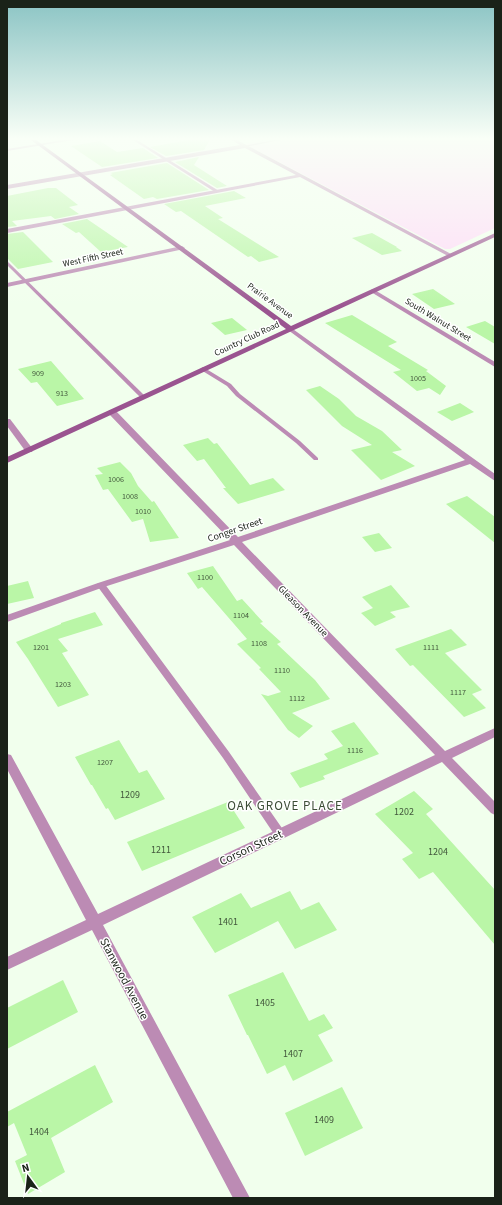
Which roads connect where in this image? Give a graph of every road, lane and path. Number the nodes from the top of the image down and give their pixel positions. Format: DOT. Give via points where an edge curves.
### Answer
graph roads {
  1 [pos="110,196"];
  2 [pos="191,196"];
  3 [pos="338,196"];
  4 [pos="126,209"];
  5 [pos="7,231"];
  6 [pos="495,235"];
  7 [pos="182,248"];
  8 [pos="450,256"];
  9 [pos="7,262"];
  10 [pos="27,281"];
  11 [pos="7,285"];
  12 [pos="373,292"];
  13 [pos="290,329"];
  14 [pos="495,365"];
  15 [pos="203,369"];
  16 [pos="142,397"];
  17 [pos="112,412"];
  18 [pos="7,421"];
  19 [pos="29,450"];
  20 [pos="316,459"];
  21 [pos="7,460"];
  22 [pos="470,461"];
  23 [pos="495,478"];
  24 [pos="236,541"];
  25 [pos="101,586"];
  26 [pos="7,619"];
  27 [pos="495,732"];
  28 [pos="445,757"];
  29 [pos="7,758"];
  30 [pos="495,810"];
  31 [pos="280,834"];
  32 [pos="94,923"];
  33 [pos="7,964"];
  34 [pos="242,1198"];
  1 -- 4 [label="street, Prairie Avenue"];
  2 -- 4 [label="street"];
  3 -- 8 [label="street"];
  4 -- 5 [label="street"];
  4 -- 7 [label="street, Prairie Avenue"];
  6 -- 8 [label="street, Country Club Road"];
  7 -- 10 [label="street, West Fifth Street"];
  7 -- 13 [label="street, Prairie Avenue"];
  8 -- 12 [label="street, Country Club Road"];
  9 -- 10 [label="lane"];
  10 -- 11 [label="street, West Fifth Street"];
  10 -- 16 [label="lane"];
  12 -- 13 [label="street, Country Club Road"];
  12 -- 14 [label="street, South Walnut Street"];
  13 -- 15 [label="street, Country Club Road"];
  13 -- 22 [label="street, Prairie Avenue"];
  15 -- 16 [label="street, Country Club Road"];
  15 -- 20 [label="lane" via="229,385"];
  16 -- 17 [label="street, Country Club Road"];
  17 -- 19 [label="street, Country Club Road"];
  17 -- 24 [label="street, Gleason Avenue"];
  18 -- 19 [label="street"];
  19 -- 21 [label="street, Country Club Road"];
  22 -- 23 [label="street, Prairie Avenue"];
  22 -- 24 [label="street, Conger Street"];
  24 -- 25 [label="street, Conger Street"];
  24 -- 28 [label="street, Gleason Avenue"];
  25 -- 26 [label="street, Conger Street"];
  25 -- 31 [label="lane" via="226,755"];
  27 -- 28 [label="street, Corson Street"];
  28 -- 30 [label="street, Gleason Avenue"];
  28 -- 31 [label="street, Corson Street"];
  29 -- 32 [label="street, Stanwood Avenue"];
  31 -- 32 [label="street, Corson Street"];
  32 -- 33 [label="street, Corson Street"];
  32 -- 34 [label="street, Stanwood Avenue"];
}
